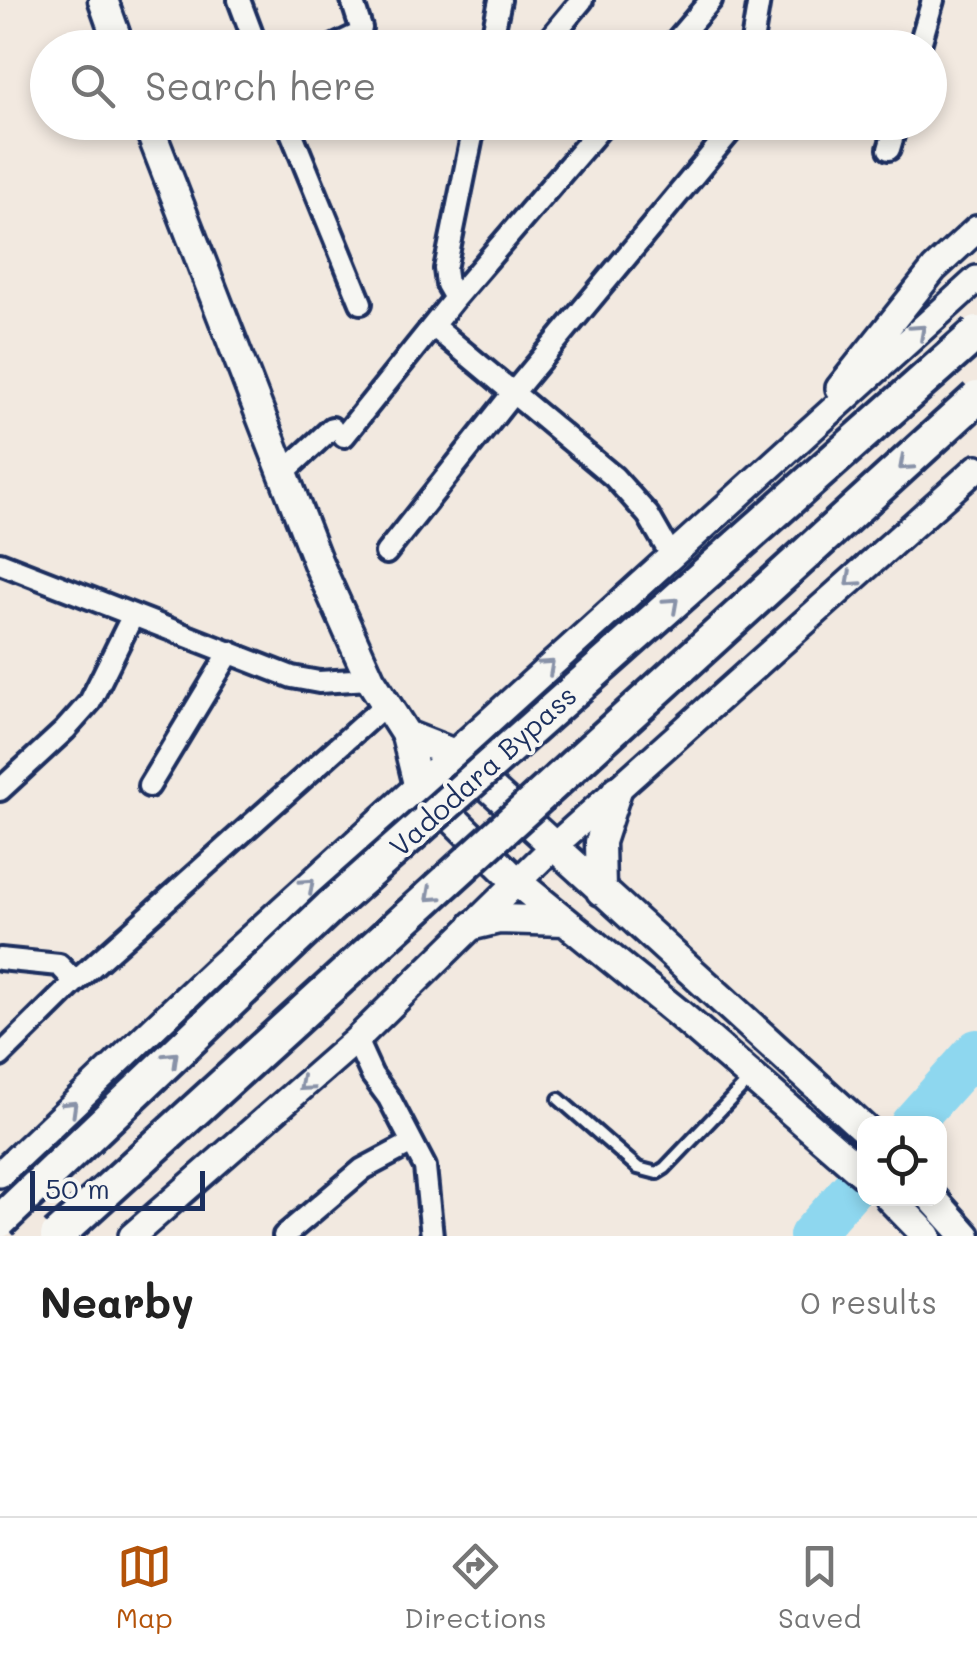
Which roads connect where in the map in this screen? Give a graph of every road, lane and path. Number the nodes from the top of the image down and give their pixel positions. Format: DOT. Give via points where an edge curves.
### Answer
graph roads {
  1 [pos="239,0"];
  2 [pos="352,0"];
  3 [pos="500,0"];
  4 [pos="582,0"];
  5 [pos="711,0"];
  6 [pos="759,0"];
  7 [pos="930,1"];
  8 [pos="112,2"];
  9 [pos="117,30"];
  10 [pos="250,30"];
  11 [pos="360,30"];
  12 [pos="494,30"];
  13 [pos="557,30"];
  14 [pos="685,30"];
  15 [pos="754,30"];
  16 [pos="923,30"];
  17 [pos="155,140"];
  18 [pos="294,140"];
  19 [pos="473,140"];
  20 [pos="591,140"];
  21 [pos="723,140"];
  22 [pos="892,140"];
  23 [pos="890,149"];
  24 [pos="977,228"];
  25 [pos="977,279"];
  26 [pos="456,298"];
  27 [pos="361,303"];
  28 [pos="434,326"];
  29 [pos="977,333"];
  30 [pos="513,393"];
  31 [pos="977,398"];
  32 [pos="792,446"];
  33 [pos="977,468"];
  34 [pos="282,473"];
  35 [pos="386,553"];
  36 [pos="671,556"];
  37 [pos="0,563"];
  38 [pos="134,615"];
  39 [pos="230,652"];
  40 [pos="370,679"];
  41 [pos="386,704"];
  42 [pos="406,736"];
  43 [pos="452,753"];
  44 [pos="418,784"];
  45 [pos="149,786"];
  46 [pos="0,790"];
  47 [pos="617,790"];
  48 [pos="553,848"];
  49 [pos="517,882"];
  50 [pos="601,892"];
  51 [pos="565,921"];
  52 [pos="474,925"];
  53 [pos="0,959"];
  54 [pos="75,982"];
  55 [pos="356,1040"];
  56 [pos="0,1056"];
  57 [pos="753,1076"];
  58 [pos="559,1099"];
  59 [pos="857,1123"];
  60 [pos="410,1144"];
  61 [pos="857,1167"];
  62 [pos="0,1174"];
  63 [pos="898,1206"];
  64 [pos="939,1206"];
  65 [pos="0,1221"];
  66 [pos="58,1236"];
  67 [pos="132,1236"];
  68 [pos="284,1236"];
  69 [pos="432,1236"];
  70 [pos="927,1236"];
  71 [pos="966,1236"];
  1 -- 10 [label="street"];
  2 -- 11 [label="street"];
  3 -- 12 [label="street"];
  4 -- 13 [label="street"];
  5 -- 14 [label="street"];
  6 -- 15 [label="street"];
  7 -- 16 [label="street"];
  8 -- 9 [label="main road"];
  17 -- 34 [label="main road"];
  18 -- 27 [label="street"];
  19 -- 26 [label="street" via="445,268"];
  20 -- 26 [label="street"];
  21 -- 30 [label="street"];
  22 -- 23 [label="street"];
  24 -- 32 [label="street" via="934,269"];
  32 -- 25 [label="street, one-way"];
  26 -- 28 [label="street"];
  28 -- 30 [label="street"];
  28 -- 34 [label="street" via="338,432"];
  65 -- 29 [label="highway, Vadodara Bypass, one-way, bridge" via="330,907"];
  30 -- 35 [label="street"];
  30 -- 36 [label="street" via="631,494"];
  31 -- 66 [label="highway, Vadodara Bypass, one-way, bridge"];
  32 -- 36 [label="street"];
  33 -- 47 [label="street, one-way"];
  34 -- 40 [label="main road"];
  43 -- 36 [label="street, one-way"];
  37 -- 38 [label="street"];
  38 -- 39 [label="street"];
  38 -- 46 [label="street" via="90,702"];
  39 -- 40 [label="street" via="292,677"];
  39 -- 45 [label="street"];
  40 -- 41 [label="main road"];
  41 -- 42 [label="main road"];
  41 -- 54 [label="street"];
  42 -- 43 [label="main road"];
  42 -- 44 [label="main road"];
  43 -- 44 [label="street"];
  43 -- 48 [label="main road"];
  44 -- 49 [label="main road"];
  62 -- 44 [label="street, one-way"];
  47 -- 48 [label="street"];
  47 -- 50 [label="main road" via="600,842"];
  48 -- 49 [label="street"];
  48 -- 50 [label="main road"];
  49 -- 51 [label="main road"];
  49 -- 52 [label="street"];
  50 -- 59 [label="main road"];
  51 -- 52 [label="main road"];
  51 -- 57 [label="main road"];
  52 -- 55 [label="street"];
  53 -- 54 [label="street" via="60,965"];
  54 -- 56 [label="street"];
  55 -- 60 [label="street"];
  55 -- 67 [label="street, one-way"];
  57 -- 58 [label="lane" via="657,1173 638,1168"];
  57 -- 61 [label="main road"];
  60 -- 68 [label="street" via="363,1169"];
  60 -- 69 [label="street" via="425,1167"];
  63 -- 70 [label="main road"];
  64 -- 71 [label="main road"];
}
